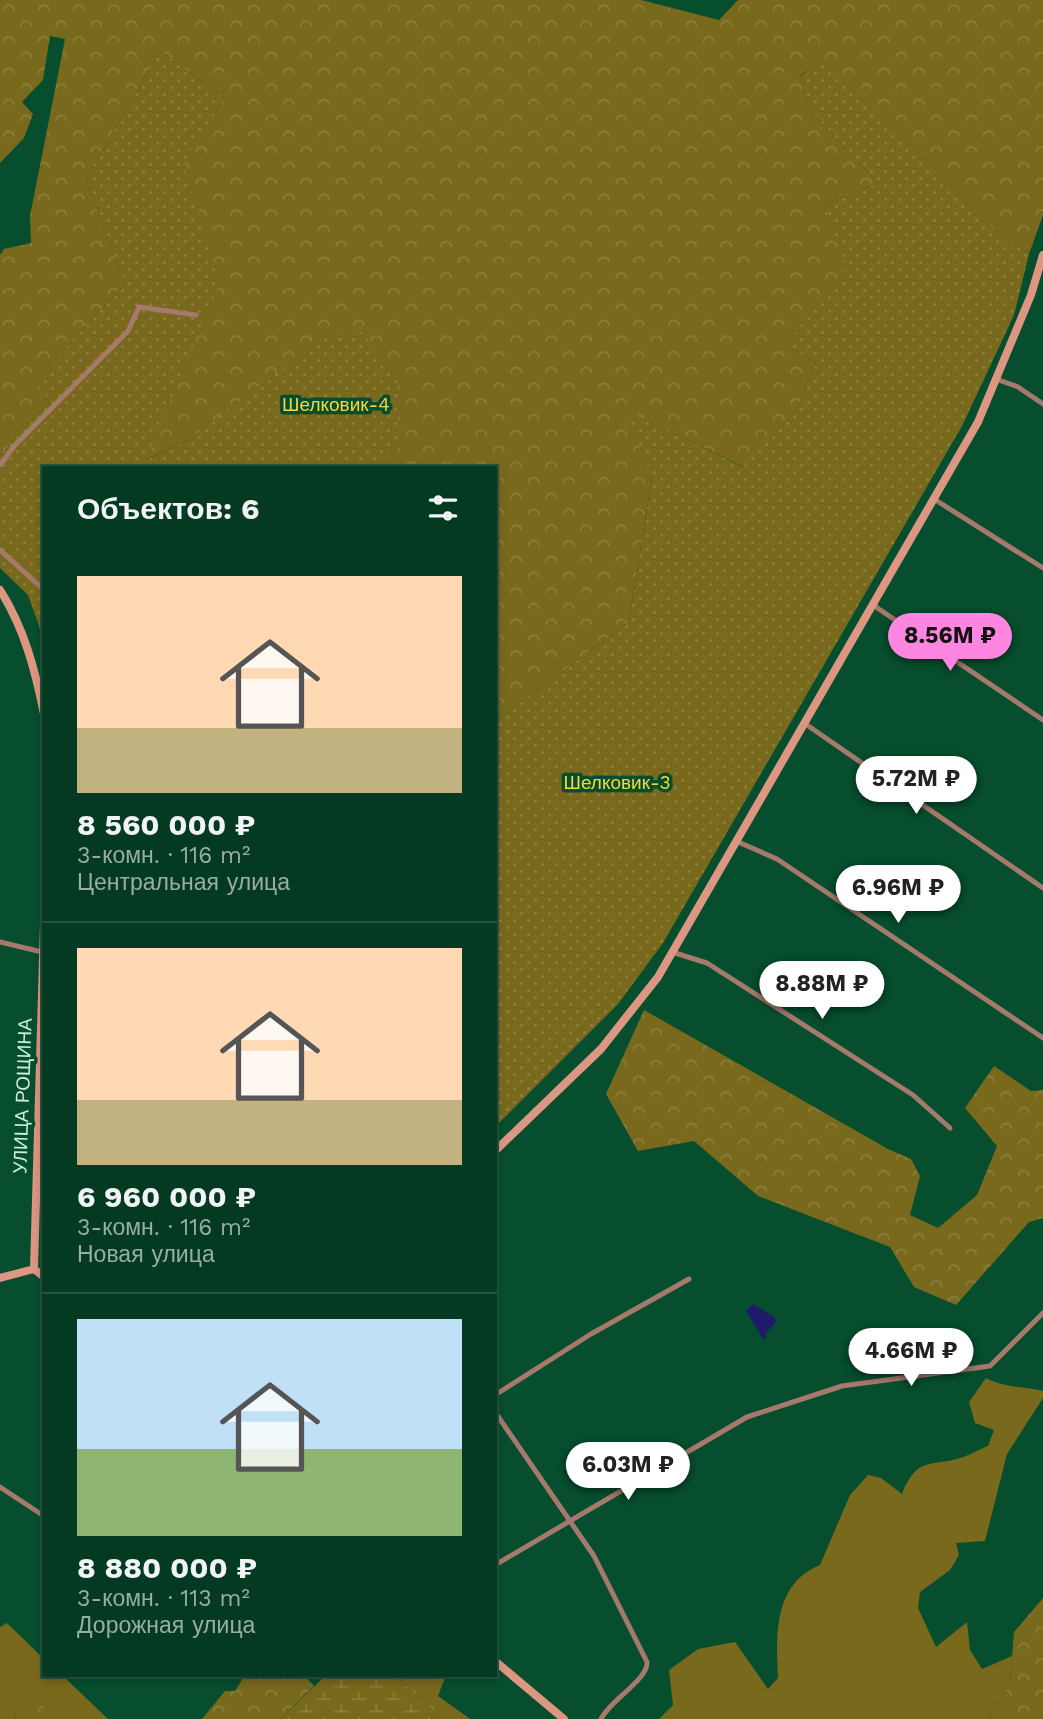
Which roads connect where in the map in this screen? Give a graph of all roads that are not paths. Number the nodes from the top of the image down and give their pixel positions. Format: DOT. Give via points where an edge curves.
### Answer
graph roads {
  1 [pos="1043,256"];
  2 [pos="196,315"];
  3 [pos="996,379"];
  4 [pos="1043,404"];
  5 [pos="0,465"];
  6 [pos="934,499"];
  7 [pos="0,550"];
  8 [pos="1043,568"];
  9 [pos="42,588"];
  10 [pos="0,590"];
  11 [pos="873,604"];
  12 [pos="42,704"];
  13 [pos="1043,720"];
  14 [pos="804,723"];
  15 [pos="736,842"];
  16 [pos="1043,888"];
  17 [pos="0,942"];
  18 [pos="672,952"];
  19 [pos="42,953"];
  20 [pos="1043,1038"];
  21 [pos="950,1128"];
  22 [pos="497,1149"];
  23 [pos="34,1269"];
  24 [pos="42,1275"];
  25 [pos="0,1278"];
  26 [pos="689,1279"];
  27 [pos="1043,1312"];
  28 [pos="497,1393"];
  29 [pos="497,1415"];
  30 [pos="0,1487"];
  31 [pos="42,1515"];
  32 [pos="570,1522"];
  33 [pos="497,1564"];
  34 [pos="497,1663"];
  35 [pos="564,1719"];
  36 [pos="601,1719"];
  1 -- 3 [label="street"];
  2 -- 5 [label="street" via="139,307 128,331 15,444"];
  3 -- 4 [label="street"];
  3 -- 6 [label="street" via="978,422"];
  6 -- 8 [label="street"];
  6 -- 11 [label="street"];
  7 -- 9 [label="street"];
  10 -- 12 [label="street" via="15,613"];
  11 -- 13 [label="street"];
  11 -- 14 [label="street"];
  14 -- 15 [label="street"];
  14 -- 16 [label="street"];
  15 -- 18 [label="street"];
  15 -- 20 [label="street" via="777,859"];
  17 -- 19 [label="street"];
  18 -- 21 [label="street" via="707,962 913,1095"];
  18 -- 22 [label="street" via="626,1019"];
  19 -- 23 [label="street, УЛИЦА РОЩИНА"];
  23 -- 24 [label="street"];
  23 -- 25 [label="street"];
  26 -- 28 [label="street"];
  27 -- 32 [label="street" via="990,1366 842,1386 747,1417"];
  29 -- 32 [label="street"];
  30 -- 31 [label="street"];
  32 -- 33 [label="street"];
  32 -- 36 [label="street" via="594,1556 648,1666 607,1706"];
  34 -- 35 [label="street"];
}
